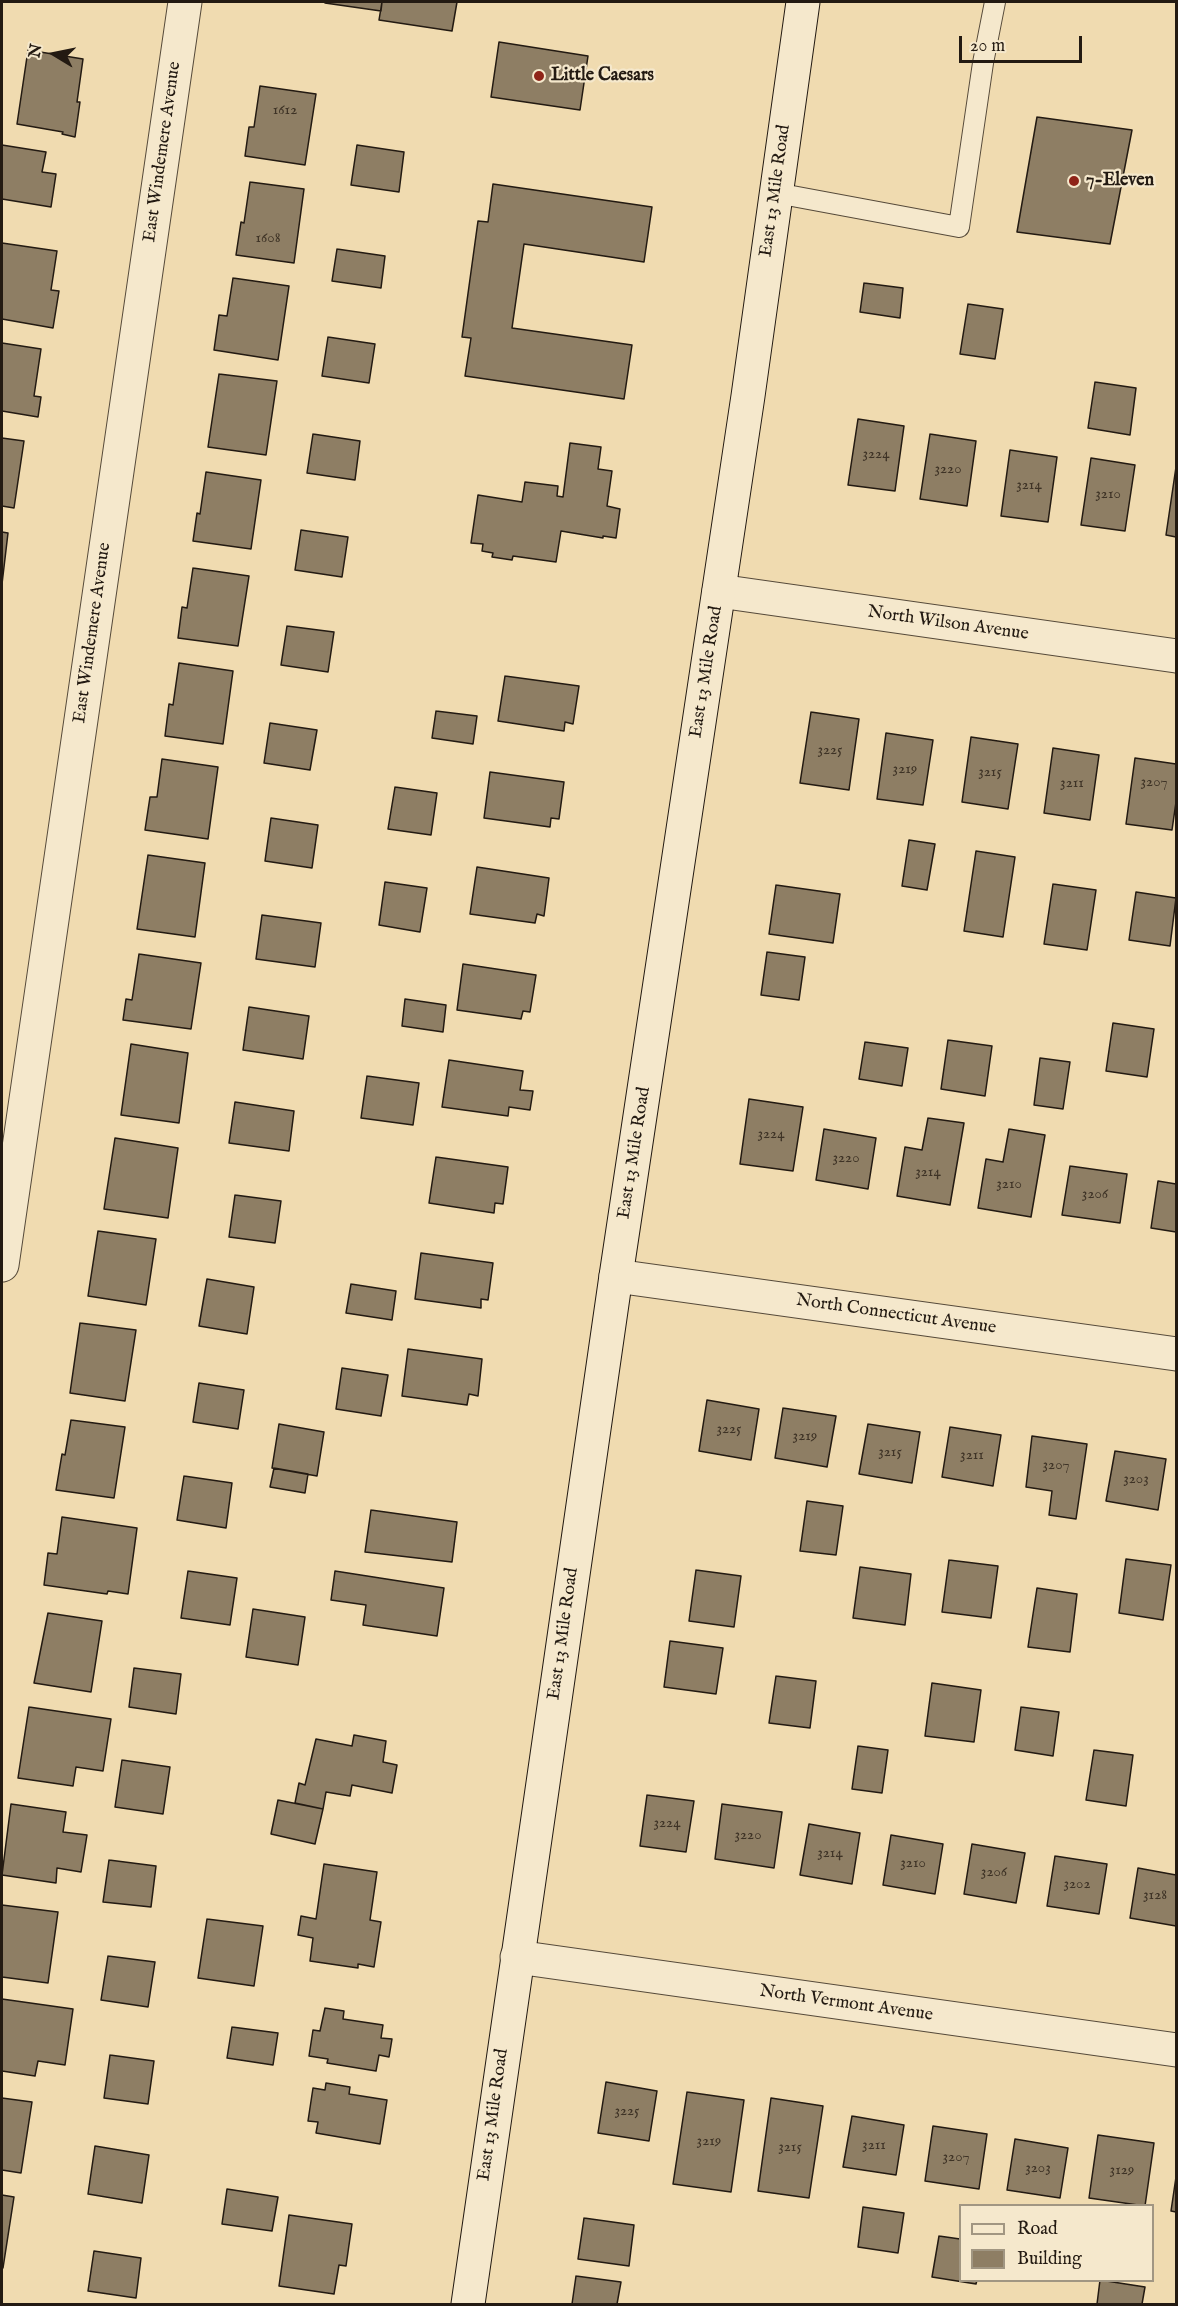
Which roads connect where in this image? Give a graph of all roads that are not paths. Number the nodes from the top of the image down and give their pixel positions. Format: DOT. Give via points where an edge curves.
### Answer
graph roads {
  1 [pos="185,2"];
  2 [pos="803,2"];
  3 [pos="995,2"];
  4 [pos="776,193"];
  5 [pos="719,591"];
  6 [pos="1176,656"];
  7 [pos="2,1265"];
  8 [pos="616,1276"];
  9 [pos="1176,1354"];
  10 [pos="517,1957"];
  11 [pos="1176,2050"];
  12 [pos="468,2304"];
  1 -- 7 [label="street, East Windemere Avenue"];
  2 -- 4 [label="street, East 13 Mile Road"];
  3 -- 4 [label="lane" via="982,63 959,227"];
  4 -- 5 [label="street, East 13 Mile Road"];
  5 -- 6 [label="street, North Wilson Avenue"];
  5 -- 8 [label="street, East 13 Mile Road"];
  8 -- 9 [label="street, North Connecticut Avenue"];
  8 -- 10 [label="street, East 13 Mile Road"];
  10 -- 11 [label="street, North Vermont Avenue"];
  10 -- 12 [label="street, East 13 Mile Road"];
}
